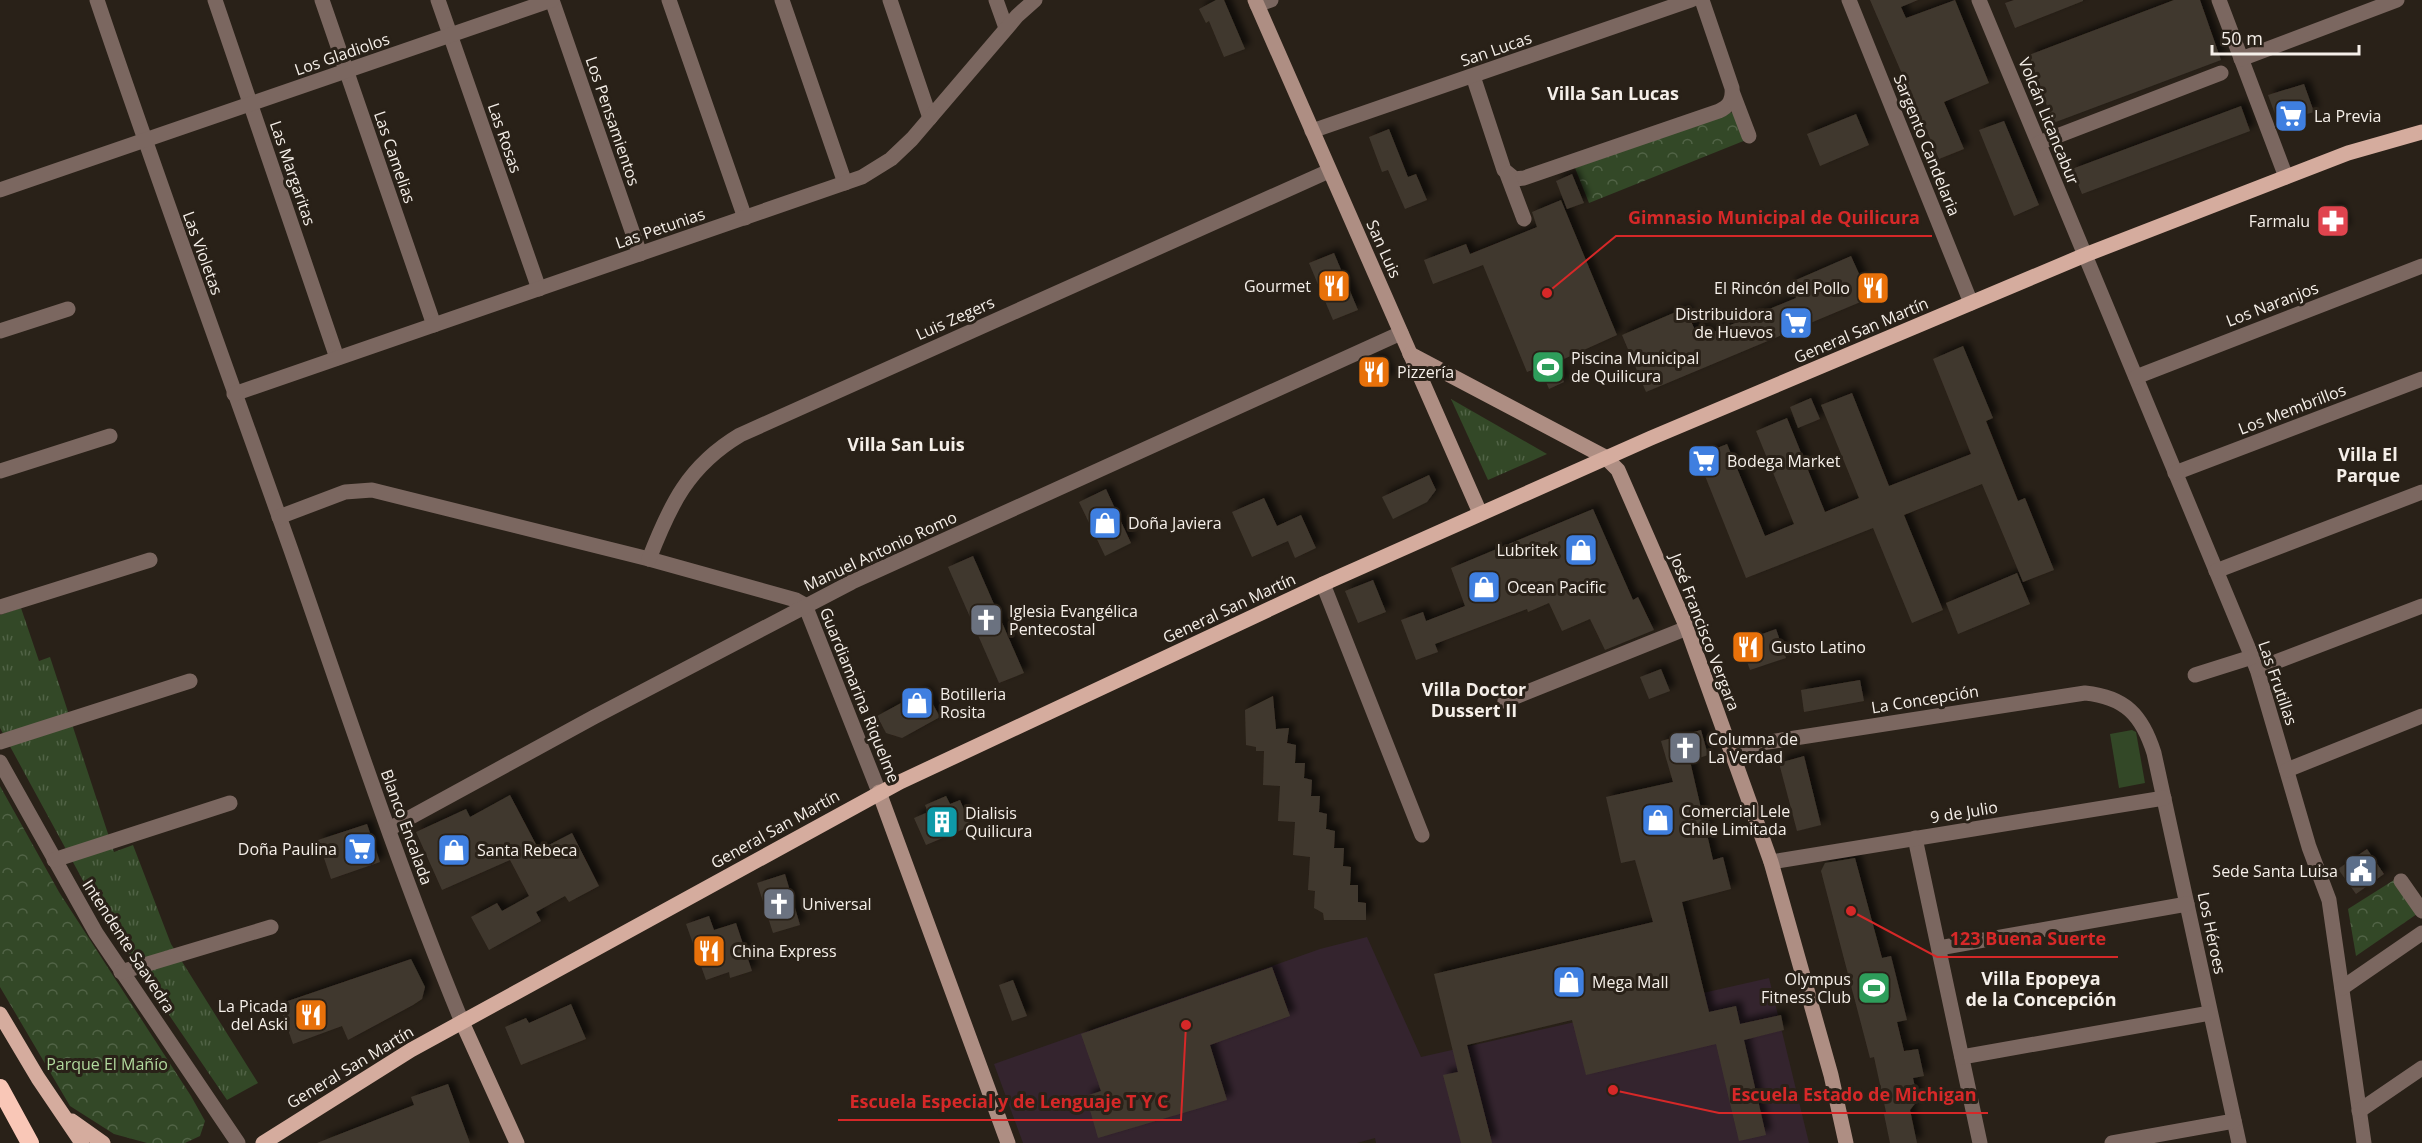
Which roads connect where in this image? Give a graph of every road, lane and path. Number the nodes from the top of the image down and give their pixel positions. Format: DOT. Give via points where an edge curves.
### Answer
graph roads {
  1 [pos="97,0"];
  2 [pos="215,0"];
  3 [pos="322,0"];
  4 [pos="438,0"];
  5 [pos="552,0"];
  6 [pos="669,0"];
  7 [pos="782,0"];
  8 [pos="890,0"];
  9 [pos="996,0"];
  10 [pos="1035,0"];
  11 [pos="1691,0"];
  12 [pos="1702,0"];
  13 [pos="1849,0"];
  14 [pos="1979,0"];
  15 [pos="2219,0"];
  16 [pos="2397,0"];
  17 [pos="1261,2"];
  18 [pos="1006,28"];
  19 [pos="450,35"];
  20 [pos="2241,59"];
  21 [pos="347,71"];
  22 [pos="2222,73"];
  23 [pos="1473,76"];
  24 [pos="1732,97"];
  25 [pos="250,105"];
  26 [pos="930,118"];
  27 [pos="1312,131"];
  28 [pos="2422,132"];
  29 [pos="1749,136"];
  30 [pos="145,141"];
  31 [pos="2039,143"];
  32 [pos="1329,171"];
  33 [pos="1509,176"];
  34 [pos="2286,177"];
  35 [pos="845,183"];
  36 [pos="0,190"];
  37 [pos="745,218"];
  38 [pos="1524,219"];
  39 [pos="640,254"];
  40 [pos="2085,255"];
  41 [pos="2422,266"];
  42 [pos="539,289"];
  43 [pos="1971,303"];
  44 [pos="68,309"];
  45 [pos="434,325"];
  46 [pos="0,331"];
  47 [pos="1401,333"];
  48 [pos="1410,354"];
  49 [pos="337,358"];
  50 [pos="2136,377"];
  51 [pos="2422,379"];
  52 [pos="234,394"];
  53 [pos="110,436"];
  54 [pos="1605,457"];
  55 [pos="0,471"];
  56 [pos="2175,473"];
  57 [pos="2422,492"];
  58 [pos="1480,513"];
  59 [pos="279,517"];
  60 [pos="649,559"];
  61 [pos="150,560"];
  62 [pos="2216,571"];
  63 [pos="1323,584"];
  64 [pos="805,605"];
  65 [pos="2422,606"];
  66 [pos="0,607"];
  67 [pos="1687,628"];
  68 [pos="2254,663"];
  69 [pos="2195,675"];
  70 [pos="190,681"];
  71 [pos="1505,701"];
  72 [pos="2124,704"];
  73 [pos="2422,716"];
  74 [pos="0,742"];
  75 [pos="1730,748"];
  76 [pos="0,762"];
  77 [pos="2287,770"];
  78 [pos="879,792"];
  79 [pos="2164,798"];
  80 [pos="230,803"];
  81 [pos="389,829"];
  82 [pos="1422,835"];
  83 [pos="1916,838"];
  84 [pos="54,861"];
  85 [pos="1771,862"];
  86 [pos="2401,881"];
  87 [pos="2187,904"];
  88 [pos="2422,911"];
  89 [pos="271,927"];
  90 [pos="2422,933"];
  91 [pos="1939,948"];
  92 [pos="121,972"];
  93 [pos="2342,988"];
  94 [pos="2211,1013"];
  95 [pos="0,1014"];
  96 [pos="462,1022"];
  97 [pos="1962,1057"];
  98 [pos="2422,1068"];
  99 [pos="0,1088"];
  100 [pos="2359,1111"];
  101 [pos="64,1115"];
  102 [pos="2234,1121"];
  103 [pos="30,1143"];
  104 [pos="82,1143"];
  105 [pos="103,1143"];
  106 [pos="238,1143"];
  107 [pos="263,1143"];
  108 [pos="517,1143"];
  109 [pos="1008,1143"];
  110 [pos="1846,1143"];
  111 [pos="1980,1143"];
  112 [pos="2112,1143"];
  113 [pos="2239,1143"];
  114 [pos="2364,1143"];
  1 -- 30 [label="street, Las Violetas"];
  2 -- 25 [label="street, Las Margaritas"];
  3 -- 21 [label="street, Las Camelias"];
  4 -- 19 [label="street, Las Rosas"];
  5 -- 19 [label="street, Los Gladiolos"];
  5 -- 39 [label="street, Los Pensamientos"];
  6 -- 37 [label="street"];
  7 -- 35 [label="street"];
  8 -- 26 [label="street"];
  9 -- 18 [label="street"];
  10 -- 18 [label="street, Las Petunias"];
  11 -- 23 [label="street, San Lucas"];
  12 -- 24 [label="street"];
  13 -- 43 [label="street, Sargento Candelaria"];
  14 -- 31 [label="street, Volcán Licancabur"];
  15 -- 20 [label="street"];
  16 -- 20 [label="street"];
  17 -- 27 [label="street, San Luis"];
  18 -- 26 [label="street, Las Petunias"];
  19 -- 21 [label="street, Los Gladiolos"];
  19 -- 42 [label="street, Las Rosas"];
  20 -- 34 [label="street"];
  21 -- 25 [label="street, Los Gladiolos"];
  21 -- 45 [label="street, Las Camelias"];
  22 -- 31 [label="street"];
  23 -- 27 [label="street, San Lucas"];
  23 -- 33 [label="street"];
  24 -- 29 [label="street"];
  24 -- 33 [label="street" via="1719,111 1524,178"];
  25 -- 30 [label="street, Los Gladiolos"];
  25 -- 49 [label="street, Las Margaritas"];
  26 -- 35 [label="street, Las Petunias" via="891,159"];
  27 -- 32 [label="street, San Luis"];
  28 -- 34 [label="main road, General San Martín" via="2370,145"];
  30 -- 36 [label="street, Los Gladiolos"];
  30 -- 52 [label="street, Las Violetas"];
  31 -- 40 [label="street, Volcán Licancabur"];
  32 -- 47 [label="street, San Luis"];
  32 -- 60 [label="street, Luis Zegers" via="740,435 711,455 689,478"];
  33 -- 38 [label="street"];
  34 -- 40 [label="main road, General San Martín"];
  35 -- 37 [label="street, Las Petunias"];
  37 -- 39 [label="street, Las Petunias"];
  39 -- 42 [label="street, Las Petunias"];
  40 -- 43 [label="main road, General San Martín"];
  40 -- 50 [label="street, Las Frutillas"];
  41 -- 50 [label="street, Los Naranjos"];
  42 -- 45 [label="street, Las Petunias"];
  43 -- 54 [label="main road, General San Martín"];
  44 -- 46 [label="street"];
  45 -- 49 [label="street, Las Petunias"];
  47 -- 48 [label="street, San Luis"];
  47 -- 64 [label="street, Manuel Antonio Romo"];
  48 -- 54 [label="street, José Francisco Vergara"];
  48 -- 58 [label="street, San Luis"];
  49 -- 52 [label="street, Las Petunias"];
  50 -- 56 [label="street, Las Frutillas"];
  51 -- 56 [label="street, Los Membrillos"];
  52 -- 59 [label="street, Las Violetas"];
  53 -- 55 [label="street"];
  54 -- 58 [label="main road, General San Martín"];
  54 -- 67 [label="street, José Francisco Vergara" via="1626,486"];
  56 -- 62 [label="street, Las Frutillas"];
  57 -- 62 [label="street"];
  58 -- 63 [label="main road, General San Martín"];
  59 -- 60 [label="street, Guardiamarina Riquelme" via="345,492 372,490"];
  59 -- 81 [label="street, Blanco Encalada"];
  60 -- 64 [label="street, Guardiamarina Riquelme" via="783,595"];
  61 -- 66 [label="street"];
  62 -- 68 [label="street, Las Frutillas"];
  63 -- 78 [label="main road, General San Martín"];
  63 -- 82 [label="street"];
  64 -- 78 [label="street, Guardiamarina Riquelme"];
  64 -- 81 [label="street, Manuel Antonio Romo"];
  65 -- 68 [label="street"];
  67 -- 71 [label="street"];
  67 -- 75 [label="street, José Francisco Vergara"];
  68 -- 69 [label="street"];
  68 -- 77 [label="street, Las Frutillas"];
  70 -- 74 [label="street"];
  72 -- 75 [label="street, La Concepción" via="2085,693"];
  72 -- 79 [label="street, Los Héroes" via="2150,739"];
  73 -- 77 [label="street"];
  75 -- 85 [label="street, José Francisco Vergara"];
  76 -- 84 [label="street, Intendente Saavedra"];
  77 -- 93 [label="street, Las Frutillas" via="2329,900"];
  78 -- 96 [label="main road, General San Martín"];
  78 -- 109 [label="street, Guardiamarina Riquelme"];
  79 -- 83 [label="street, 9 de Julio"];
  79 -- 87 [label="street, Los Héroes"];
  80 -- 84 [label="street"];
  81 -- 96 [label="street, Blanco Encalada"];
  83 -- 85 [label="street, 9 de Julio"];
  83 -- 91 [label="street"];
  84 -- 92 [label="street, Intendente Saavedra"];
  85 -- 110 [label="street, José Francisco Vergara" via="1831,1075"];
  86 -- 88 [label="street"];
  87 -- 91 [label="street"];
  87 -- 94 [label="street, Los Héroes"];
  89 -- 92 [label="street"];
  90 -- 93 [label="street"];
  91 -- 97 [label="street"];
  92 -- 106 [label="street, Intendente Saavedra"];
  93 -- 100 [label="street, Las Frutillas"];
  94 -- 97 [label="street"];
  94 -- 102 [label="street, Los Héroes"];
  95 -- 101 [label="main road"];
  96 -- 107 [label="main road, General San Martín" via="363,1078"];
  96 -- 108 [label="street, Blanco Encalada"];
  97 -- 111 [label="street"];
  98 -- 100 [label="street"];
  99 -- 103 [label="highway"];
  100 -- 114 [label="street, Las Frutillas"];
  101 -- 104 [label="main road"];
  101 -- 105 [label="main road"];
  102 -- 112 [label="street"];
  102 -- 113 [label="street, Los Héroes"];
}
